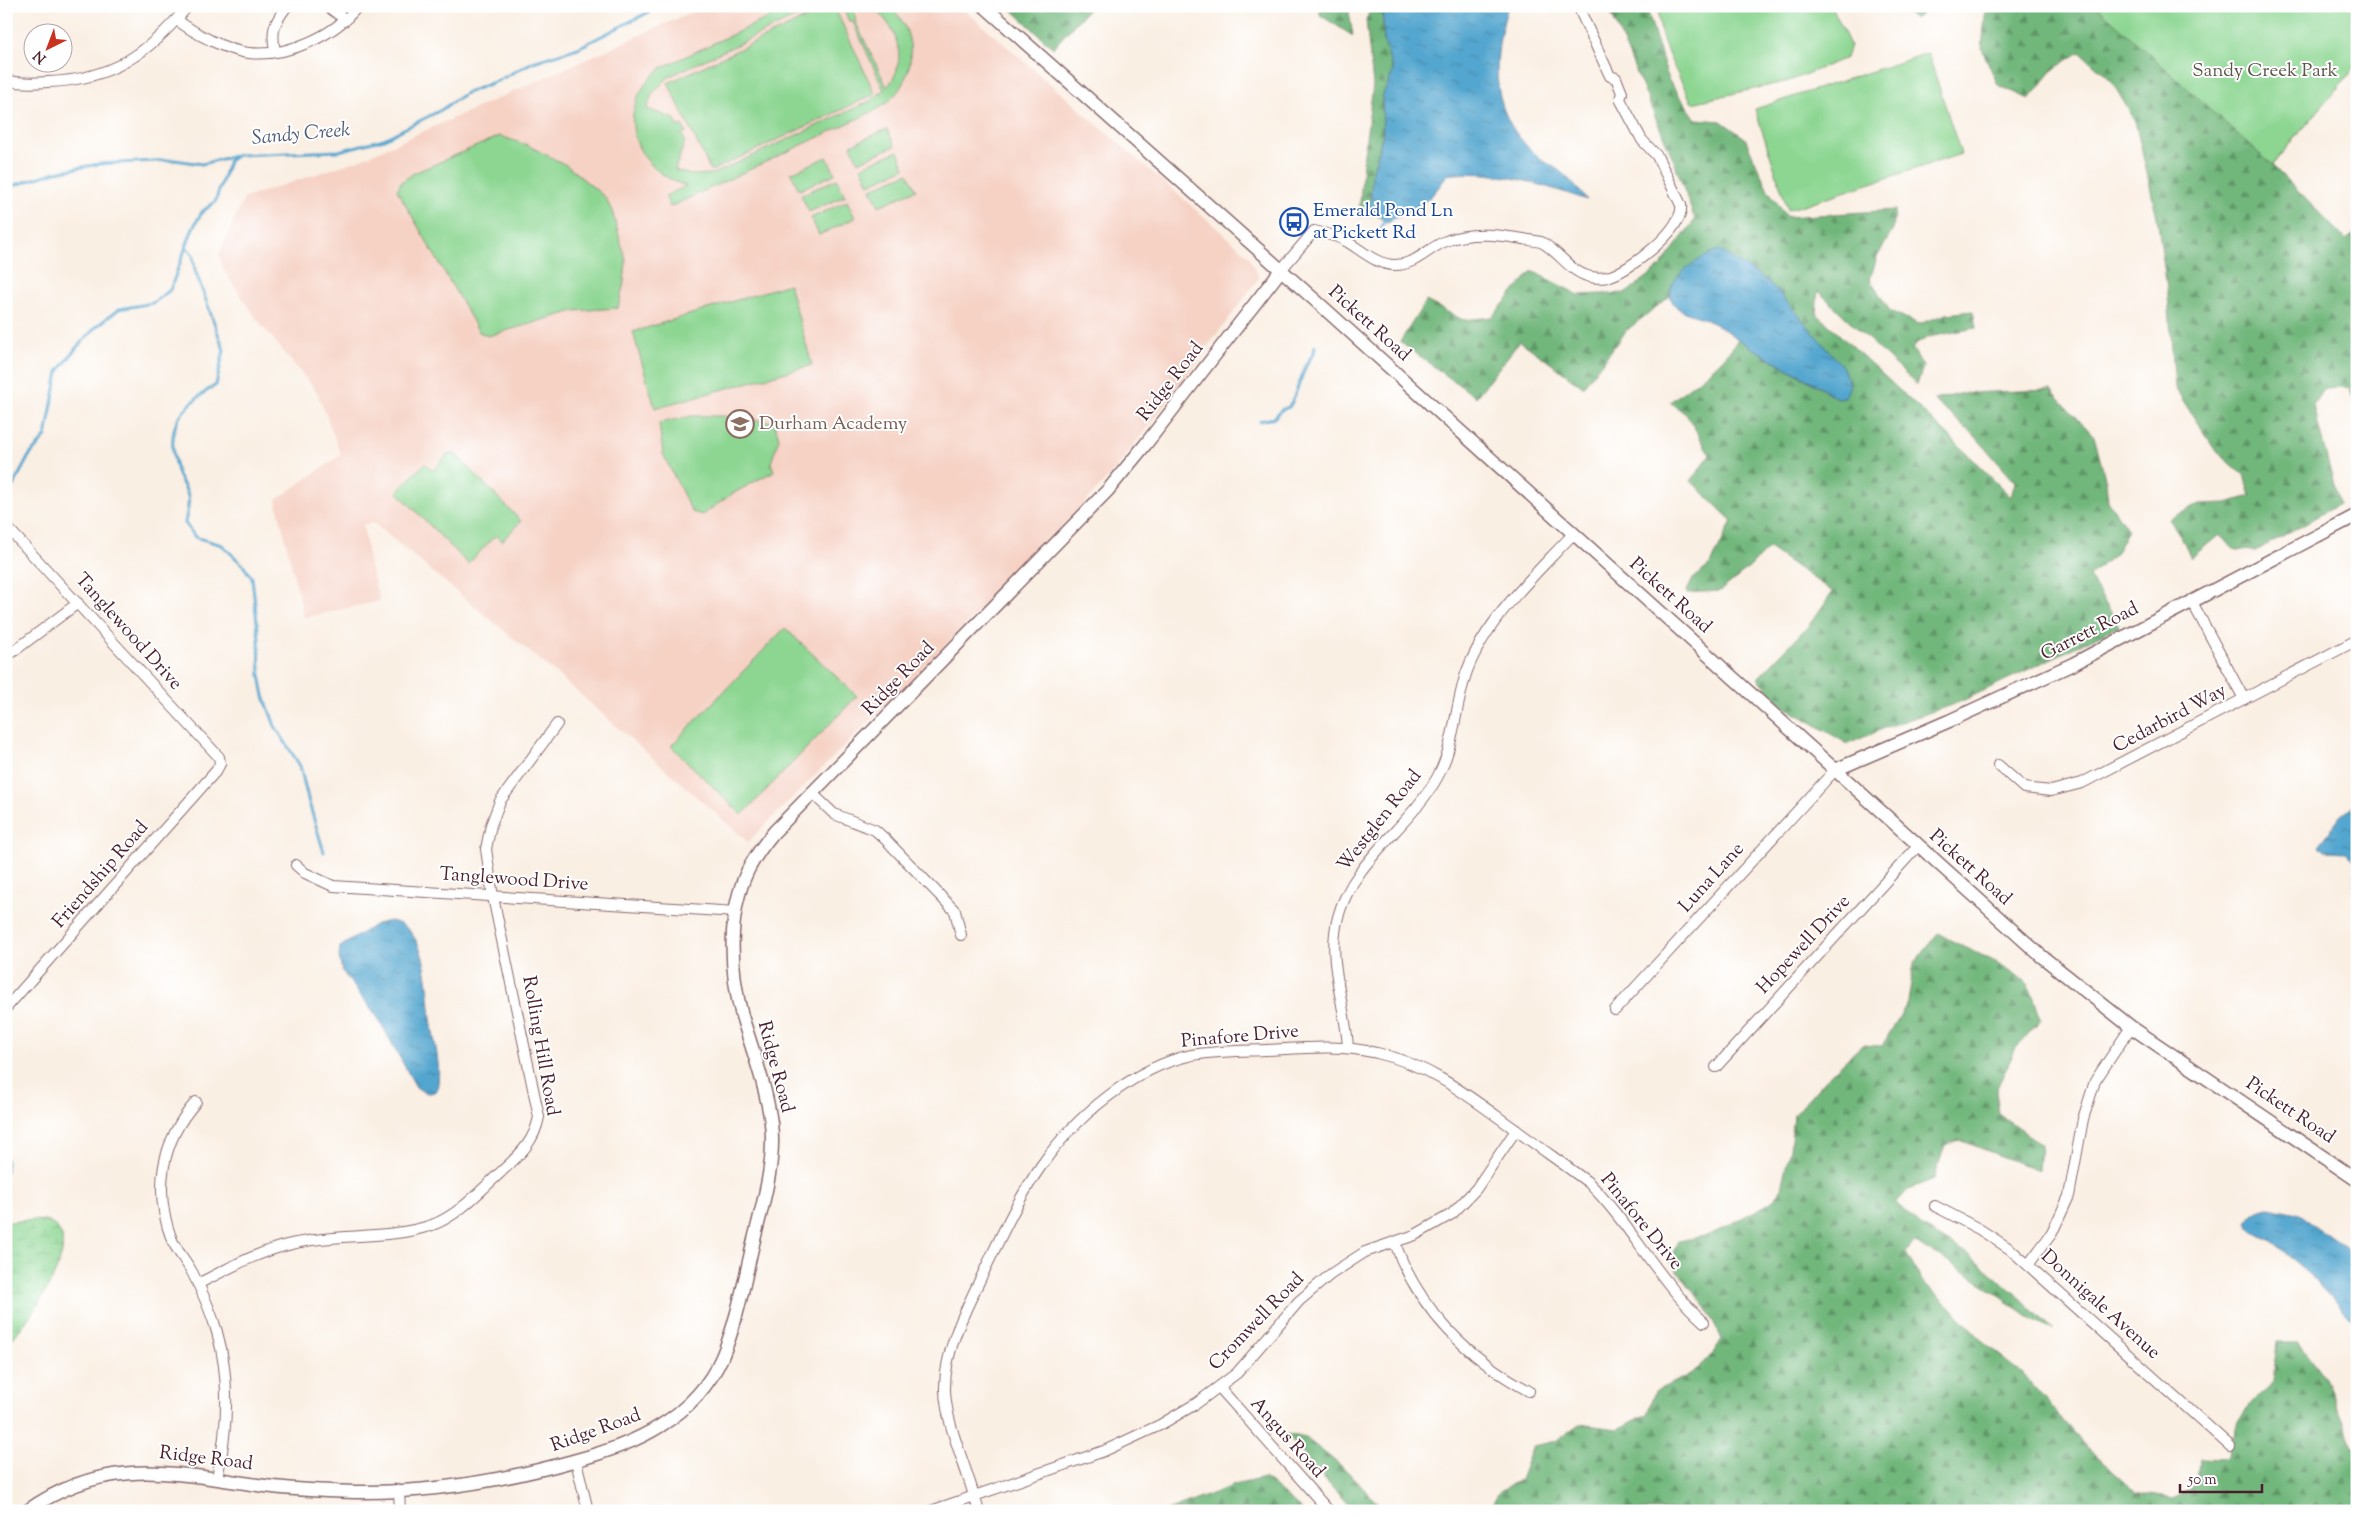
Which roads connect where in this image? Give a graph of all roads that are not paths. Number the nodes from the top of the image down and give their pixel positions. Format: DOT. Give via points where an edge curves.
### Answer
graph roads {
  1 [pos="188,6"];
  2 [pos="287,6"];
  3 [pos="327,6"];
  4 [pos="358,6"];
  5 [pos="984,6"];
  6 [pos="1581,13"];
  7 [pos="177,20"];
  8 [pos="346,20"];
  9 [pos="275,51"];
  10 [pos="6,81"];
  11 [pos="1281,270"];
  12 [pos="2357,515"];
  13 [pos="6,526"];
  14 [pos="1573,534"];
  15 [pos="2191,600"];
  16 [pos="78,603"];
  17 [pos="2357,640"];
  18 [pos="6,657"];
  19 [pos="2244,699"];
  20 [pos="557,724"];
  21 [pos="220,764"];
  22 [pos="1998,765"];
  23 [pos="1835,770"];
  24 [pos="813,794"];
  25 [pos="1918,846"];
  26 [pos="296,865"];
  27 [pos="493,897"];
  28 [pos="736,912"];
  29 [pos="961,936"];
  30 [pos="6,1008"];
  31 [pos="1616,1010"];
  32 [pos="2132,1027"];
  33 [pos="1348,1048"];
  34 [pos="1716,1067"];
  35 [pos="196,1102"];
  36 [pos="1516,1130"];
  37 [pos="2357,1180"];
  38 [pos="1935,1206"];
  39 [pos="1395,1243"];
  40 [pos="2028,1265"];
  41 [pos="198,1284"];
  42 [pos="1704,1322"];
  43 [pos="1219,1387"];
  44 [pos="1529,1391"];
  45 [pos="2230,1446"];
  46 [pos="576,1461"];
  47 [pos="217,1478"];
  48 [pos="399,1492"];
  49 [pos="974,1497"];
  50 [pos="27,1511"];
  51 [pos="400,1511"];
  52 [pos="588,1511"];
  53 [pos="932,1511"];
  54 [pos="979,1511"];
  55 [pos="1329,1511"];
  1 -- 7 [label="street"];
  2 -- 9 [label="street" via="272,31"];
  3 -- 8 [label="street"];
  4 -- 8 [label="street"];
  5 -- 11 [label="street, Pickett Road"];
  6 -- 11 [label="street" via="1610,76 1616,78 1626,110 1642,140 1657,156 1681,204 1676,224 1648,253 1617,273 1600,278 1579,272 1541,242 1480,234 1444,242 1413,261 1392,265 1341,239 1314,230"];
  7 -- 9 [label="street" via="201,35 239,51"];
  7 -- 10 [label="street" via="143,52 105,72 73,81"];
  8 -- 9 [label="street" via="320,38"];
  11 -- 14 [label="street, Pickett Road"];
  11 -- 24 [label="street, Ridge Road" via="1108,490"];
  12 -- 15 [label="street, Garrett Road"];
  13 -- 16 [label="street, Tanglewood Drive"];
  14 -- 23 [label="street, Pickett Road"];
  14 -- 33 [label="street, Westglen Road" via="1484,637 1463,685 1450,744 1438,776 1420,803 1366,865 1342,903 1337,918 1335,960"];
  15 -- 19 [label="street"];
  15 -- 23 [label="street, Garrett Road" via="2064,668"];
  16 -- 18 [label="street"];
  16 -- 21 [label="street, Tanglewood Drive" via="219,758"];
  17 -- 19 [label="street, Cedarbird Way"];
  19 -- 22 [label="street, Cedarbird Way" via="2082,783 2051,791 2024,788"];
  20 -- 27 [label="street, Rolling Hill Road" via="500,801 494,815 486,849"];
  21 -- 30 [label="street, Friendship Road"];
  23 -- 25 [label="street, Pickett Road"];
  23 -- 31 [label="street, Luna Lane"];
  24 -- 28 [label="street, Ridge Road" via="774,832 754,859 743,882"];
  24 -- 29 [label="street" via="834,814 875,830 885,839 955,911"];
  25 -- 32 [label="street, Pickett Road" via="2040,955"];
  25 -- 34 [label="street, Hopewell Drive"];
  26 -- 27 [label="street, Tanglewood Drive" via="305,873 333,886"];
  27 -- 28 [label="street, Tanglewood Drive"];
  27 -- 41 [label="street, Rolling Hill Road" via="538,1118 536,1131 527,1148 458,1210 433,1225 294,1243 250,1259"];
  28 -- 46 [label="street, Ridge Road" via="733,975 741,1013 763,1082 772,1140 760,1216 732,1327 714,1374 680,1413 629,1442"];
  32 -- 37 [label="street, Pickett Road"];
  32 -- 40 [label="street" via="2095,1081 2083,1119 2069,1196 2052,1232"];
  33 -- 36 [label="street, Pinafore Drive" via="1376,1052 1425,1069 1464,1092"];
  33 -- 49 [label="street, Pinafore Drive" via="1193,1055 1158,1066 1137,1076 1107,1098 1051,1152 1016,1207 995,1250 959,1330 946,1370 945,1393 950,1422"];
  35 -- 41 [label="street" via="182,1117 172,1136 162,1168 161,1194 173,1241"];
  36 -- 39 [label="street, Cromwell Road" via="1476,1189 1452,1214 1430,1228"];
  36 -- 42 [label="street, Pinafore Drive" via="1601,1195 1662,1277"];
  38 -- 40 [label="street, Donnigale Avenue" via="1993,1237"];
  39 -- 43 [label="street, Cromwell Road" via="1352,1259 1314,1286 1237,1373"];
  39 -- 44 [label="street" via="1413,1284 1440,1323 1492,1368"];
  40 -- 45 [label="street, Donnigale Avenue"];
  41 -- 47 [label="street" via="217,1332 228,1390 225,1435"];
  43 -- 49 [label="street, Cromwell Road" via="1139,1436"];
  43 -- 55 [label="street, Angus Road"];
  46 -- 48 [label="street, Ridge Road" via="485,1482"];
  46 -- 52 [label="street"];
  47 -- 48 [label="street, Ridge Road" via="312,1490"];
  47 -- 50 [label="street, Ridge Road" via="167,1471 116,1474 67,1488"];
  48 -- 51 [label="street"];
  49 -- 53 [label="street, Cromwell Road"];
  49 -- 54 [label="street, Pinafore Drive"];
}
